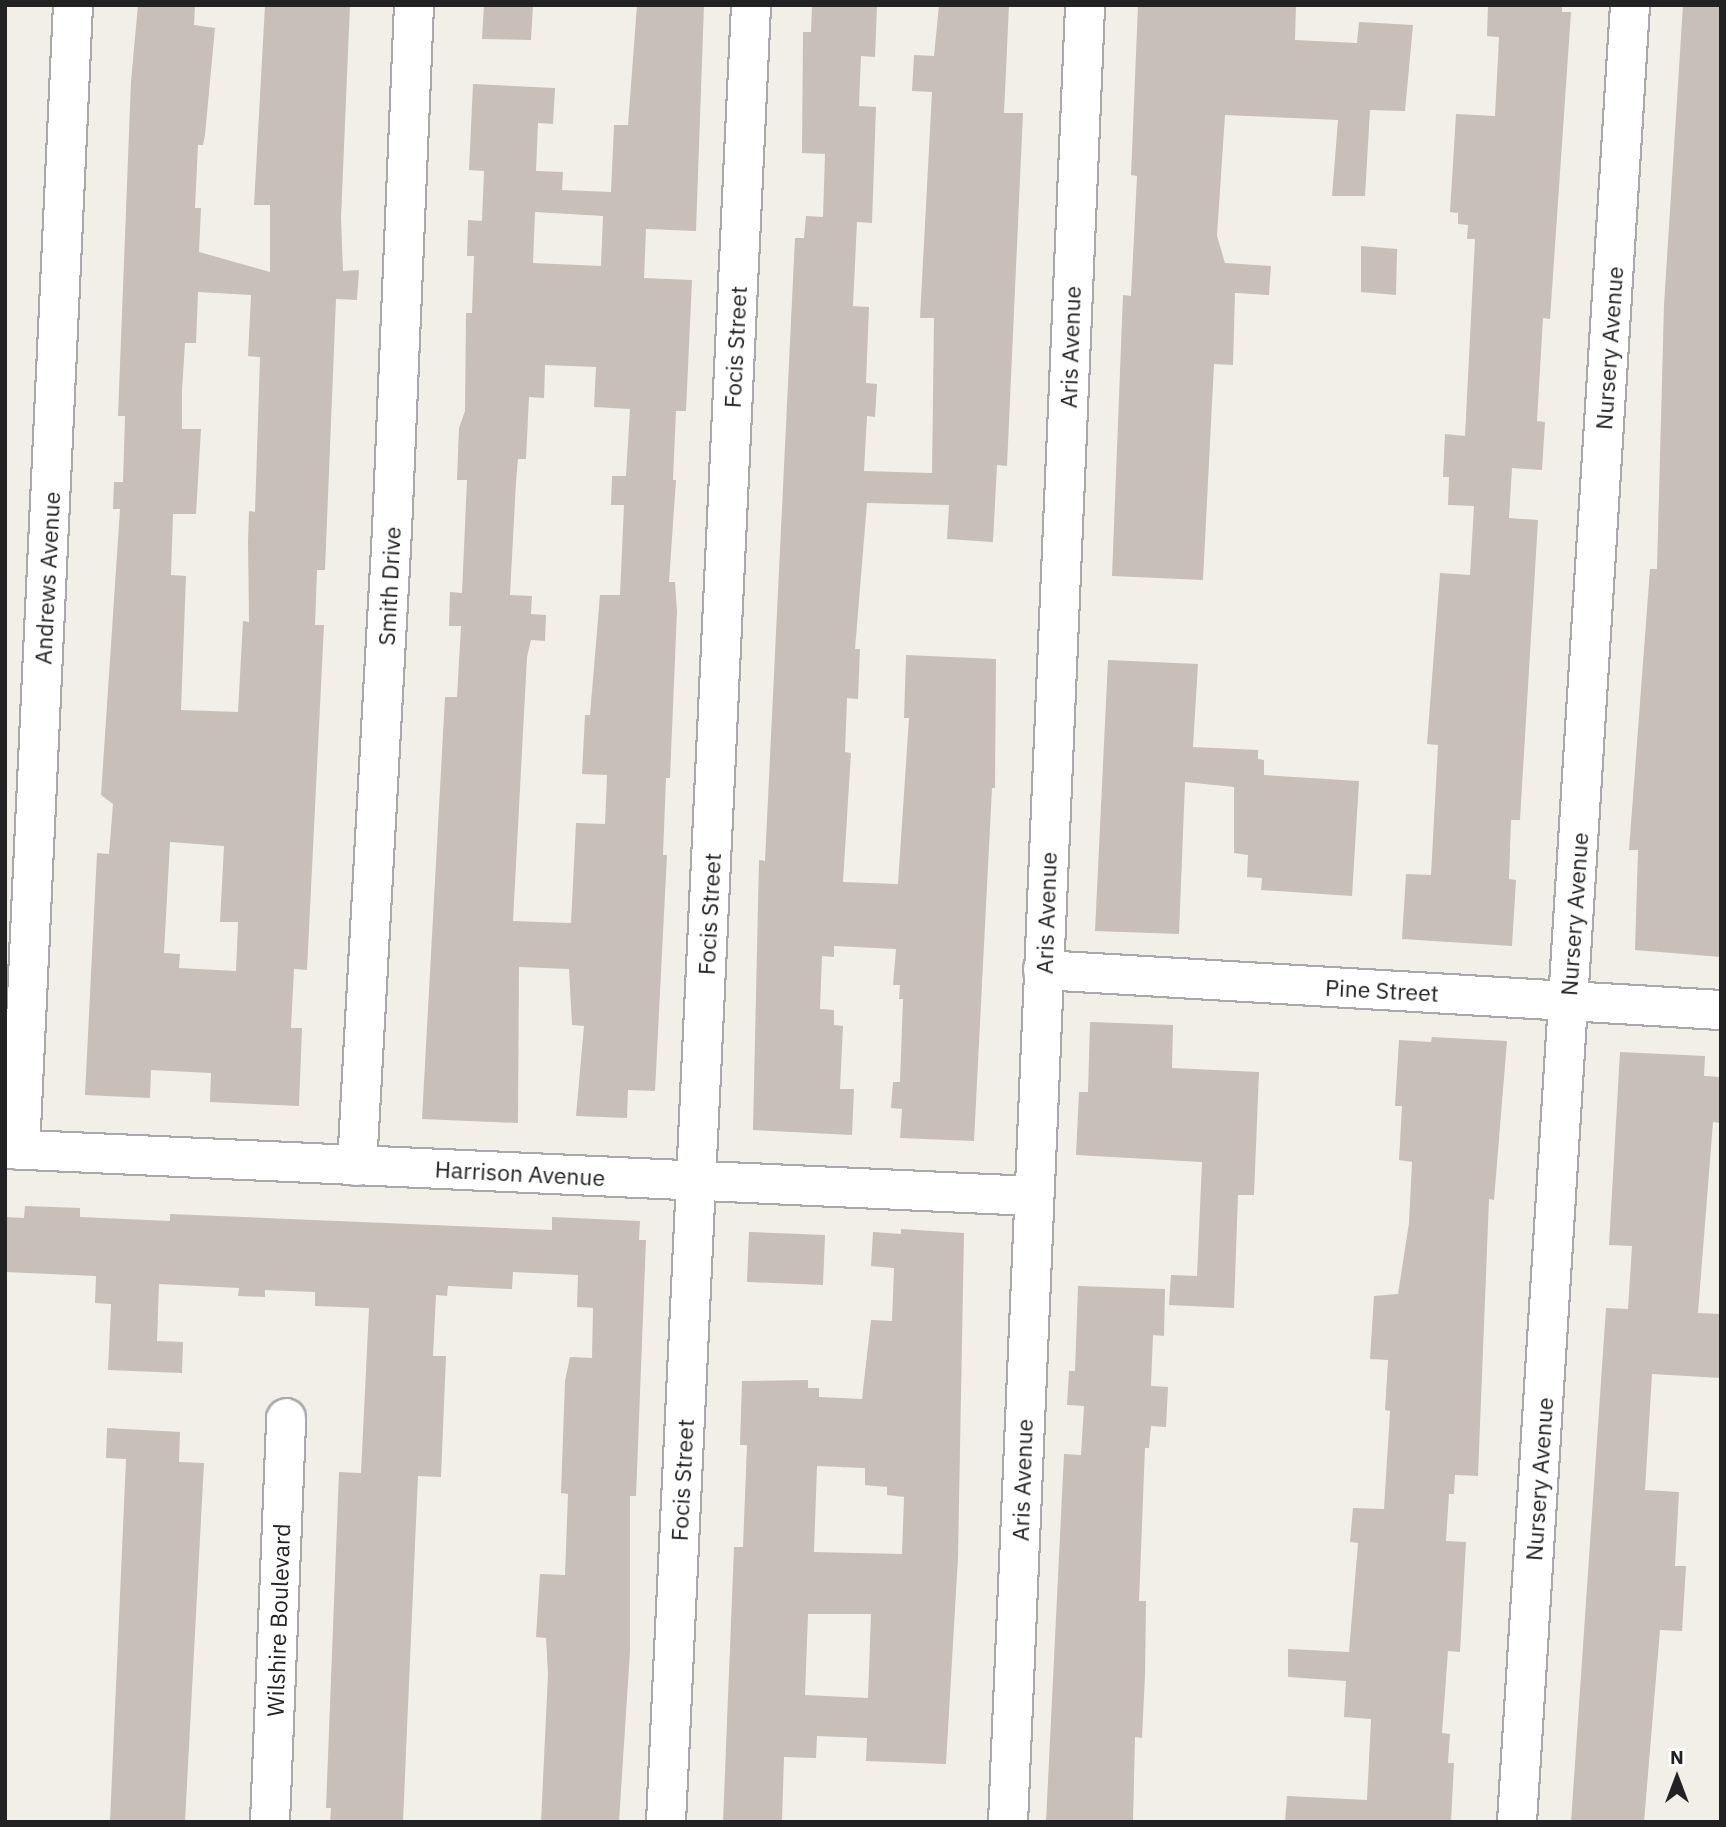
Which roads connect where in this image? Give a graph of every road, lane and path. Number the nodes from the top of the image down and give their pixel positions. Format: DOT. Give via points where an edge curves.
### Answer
graph roads {
  1 [pos="73,5"];
  2 [pos="414,5"];
  3 [pos="751,5"];
  4 [pos="1085,5"];
  5 [pos="1630,5"];
  6 [pos="1043,970"];
  7 [pos="1569,1001"];
  8 [pos="1721,1010"];
  9 [pos="13,1150"];
  10 [pos="357,1166"];
  11 [pos="696,1181"];
  12 [pos="1034,1196"];
  13 [pos="286,1418"];
  14 [pos="270,1822"];
  15 [pos="666,1822"];
  16 [pos="1008,1822"];
  17 [pos="1517,1822"];
  1 -- 9 [label="street, Andrews Avenue"];
  2 -- 10 [label="street, Smith Drive"];
  3 -- 11 [label="street, Focis Street"];
  4 -- 6 [label="street, Aris Avenue"];
  5 -- 7 [label="street, Nursery Avenue"];
  6 -- 7 [label="street, Pine Street"];
  6 -- 12 [label="street, Aris Avenue"];
  7 -- 8 [label="street, Pine Street"];
  7 -- 17 [label="street, Nursery Avenue"];
  9 -- 10 [label="street, Harrison Avenue"];
  10 -- 11 [label="street, Harrison Avenue"];
  11 -- 12 [label="street, Harrison Avenue"];
  11 -- 15 [label="street, Focis Street"];
  12 -- 16 [label="street, Aris Avenue"];
  13 -- 14 [label="street, Wilshire Boulevard"];
}
